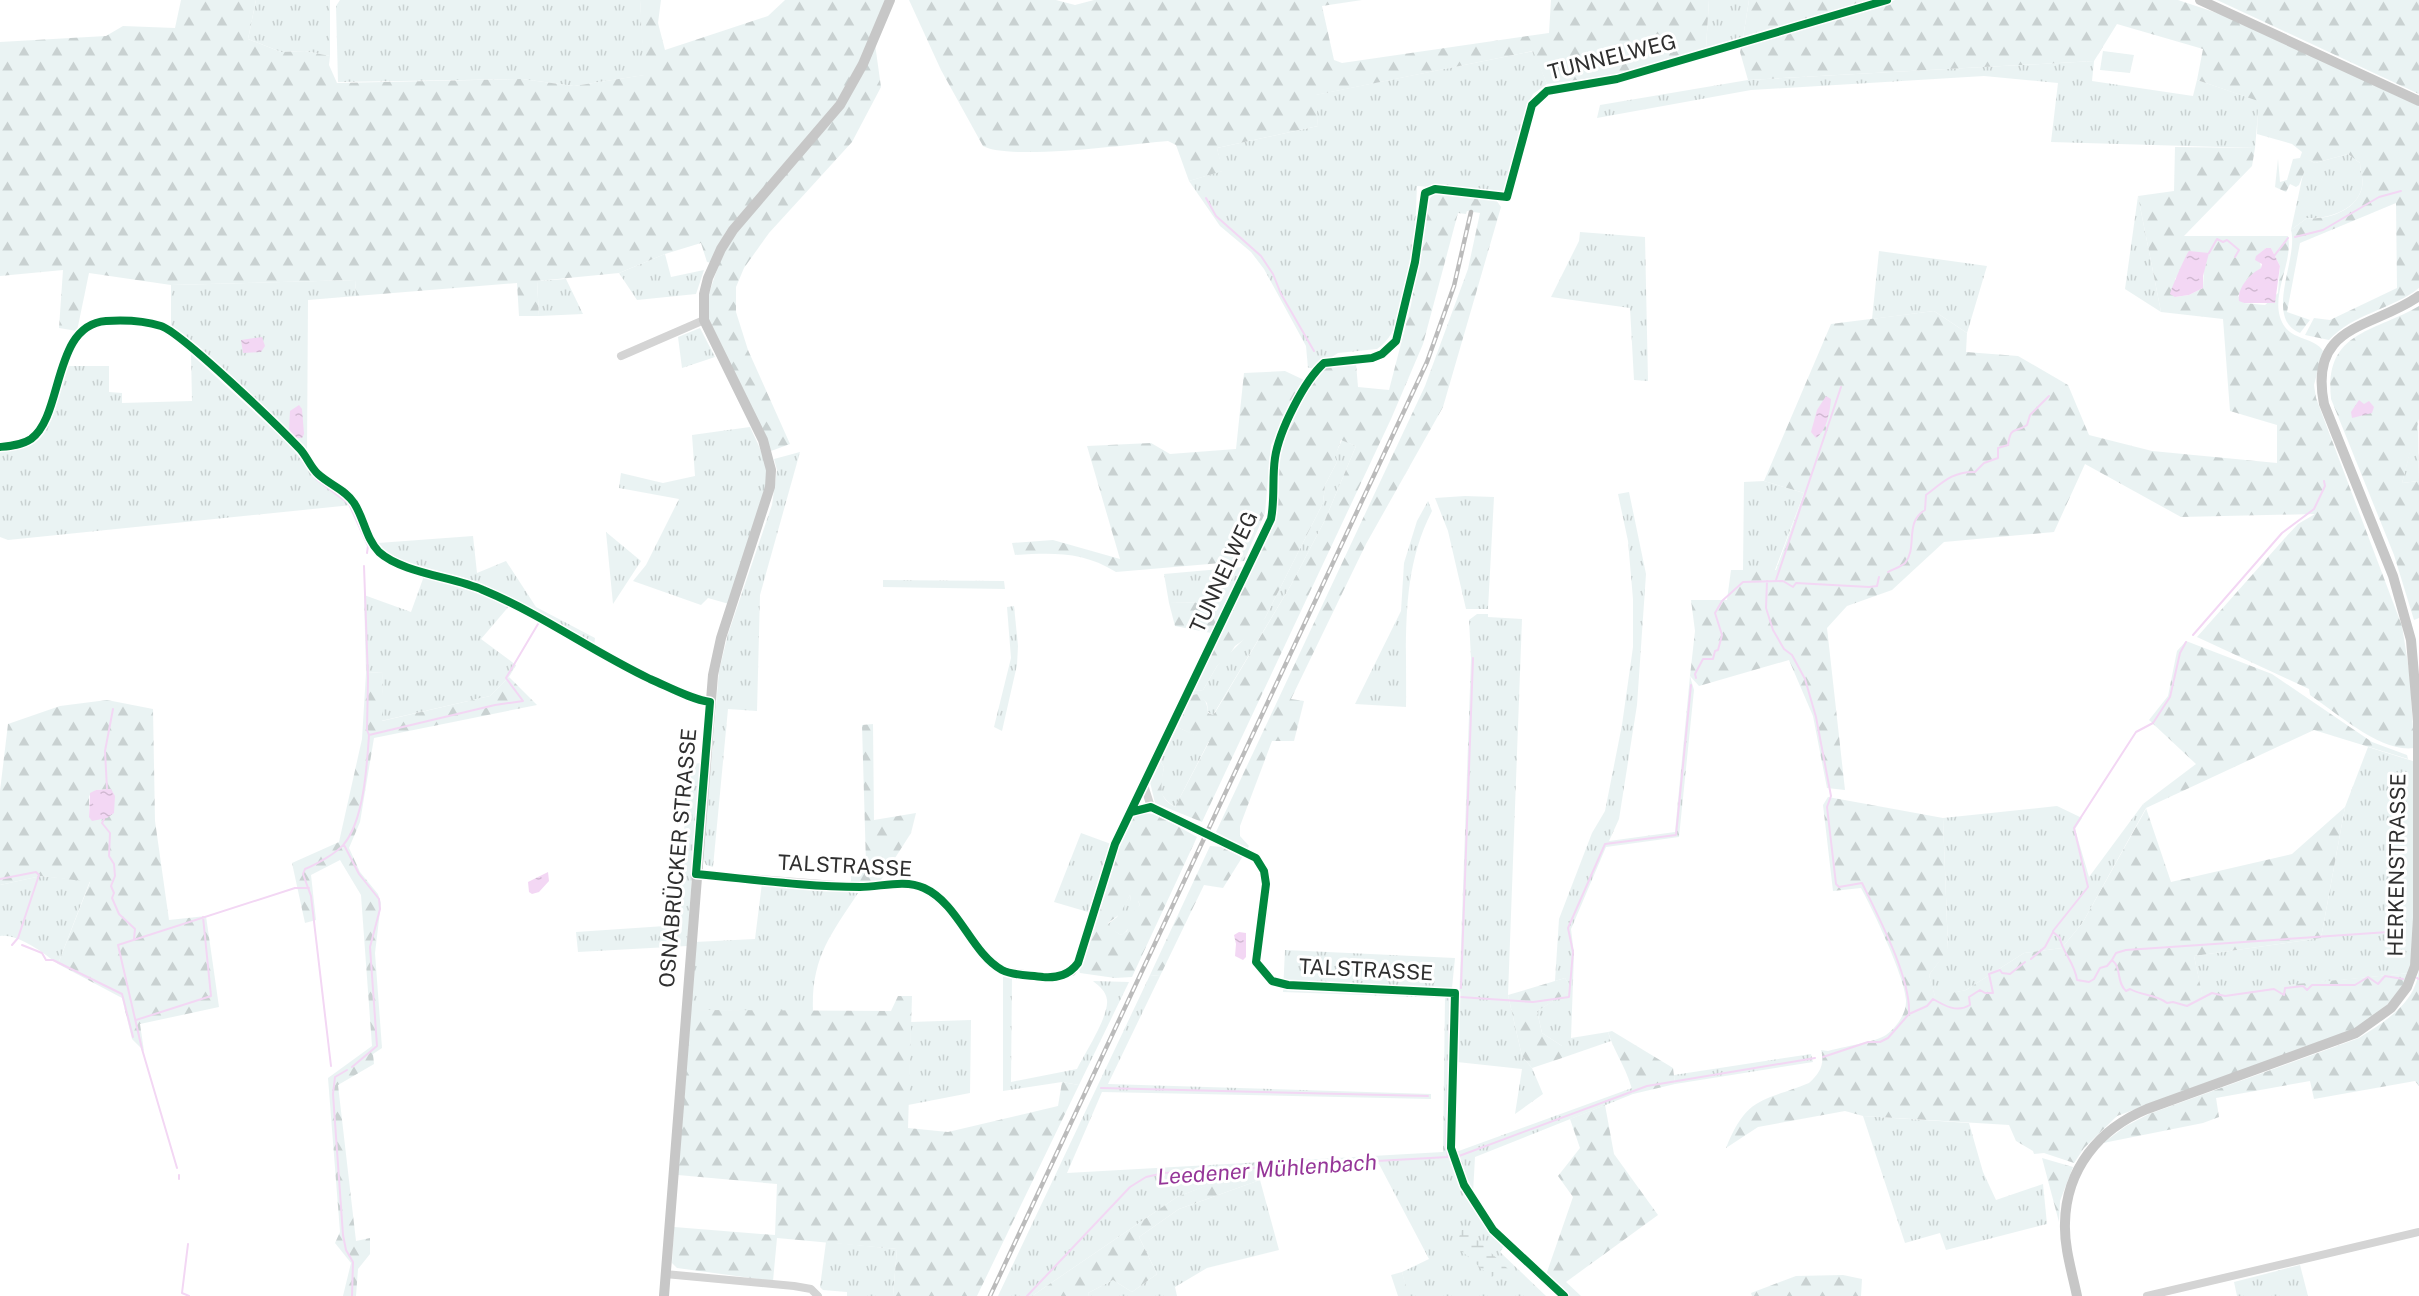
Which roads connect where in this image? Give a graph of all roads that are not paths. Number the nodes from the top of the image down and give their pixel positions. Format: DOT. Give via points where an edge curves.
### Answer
graph roads {
  1 [pos="890,0"];
  2 [pos="1887,0"];
  3 [pos="2200,0"];
  4 [pos="2419,101"];
  5 [pos="2419,296"];
  6 [pos="704,320"];
  7 [pos="621,356"];
  8 [pos="0,447"];
  9 [pos="710,702"];
  10 [pos="1144,785"];
  11 [pos="1151,807"];
  12 [pos="1131,812"];
  13 [pos="696,874"];
  14 [pos="2419,1232"];
  15 [pos="665,1274"];
  16 [pos="664,1296"];
  17 [pos="818,1296"];
  18 [pos="1564,1296"];
  19 [pos="2077,1296"];
  20 [pos="2147,1296"];
  1 -- 6 [label="main road, OSNABRÜCKER STRASSE" via="840,105 749,209 721,249 704,294"];
  2 -- 10 [label="street, TUNNELWEG" via="1617,79 1546,91 1532,105 1507,197 1435,189 1425,193 1415,262 1396,341 1372,358 1324,363 1310,380 1277,450 1271,519"];
  3 -- 4 [label="main road"];
  5 -- 19 [label="main road, HERKENSTRASSE" via="2342,335 2328,356 2322,378 2324,404 2393,576 2413,650 2418,721 2418,880 2417,948 2411,978 2391,1008 2356,1033 2140,1112 2100,1138 2079,1167 2067,1202 2066,1240"];
  6 -- 7 [label="street"];
  6 -- 9 [label="main road, OSNABRÜCKER STRASSE" via="763,440 771,470 767,503 716,657"];
  8 -- 9 [label="street" via="25,442 39,431 67,357 87,326 117,321 162,327 301,450 316,473 346,493 380,552 394,561 463,581 505,599 630,669"];
  9 -- 13 [label="main road, OSNABRÜCKER STRASSE"];
  10 -- 11 [label="street"];
  10 -- 12 [label="street, TALSTRASSE"];
  11 -- 12 [label="street"];
  11 -- 18 [label="street, TALSTRASSE, bridge" via="1256,858 1264,870 1266,884 1256,962 1272,981 1455,993 1451,1148 1464,1185 1493,1230"];
  12 -- 13 [label="street, TALSTRASSE" via="1115,844 1078,963 1072,972 1052,978 1014,974 996,966 943,902 912,884 861,887"];
  13 -- 15 [label="main road, OSNABRÜCKER STRASSE"];
  14 -- 20 [label="street"];
  15 -- 16 [label="main road, OSNABRÜCKER STRASSE"];
  15 -- 17 [label="street" via="795,1286 811,1289"];
}
